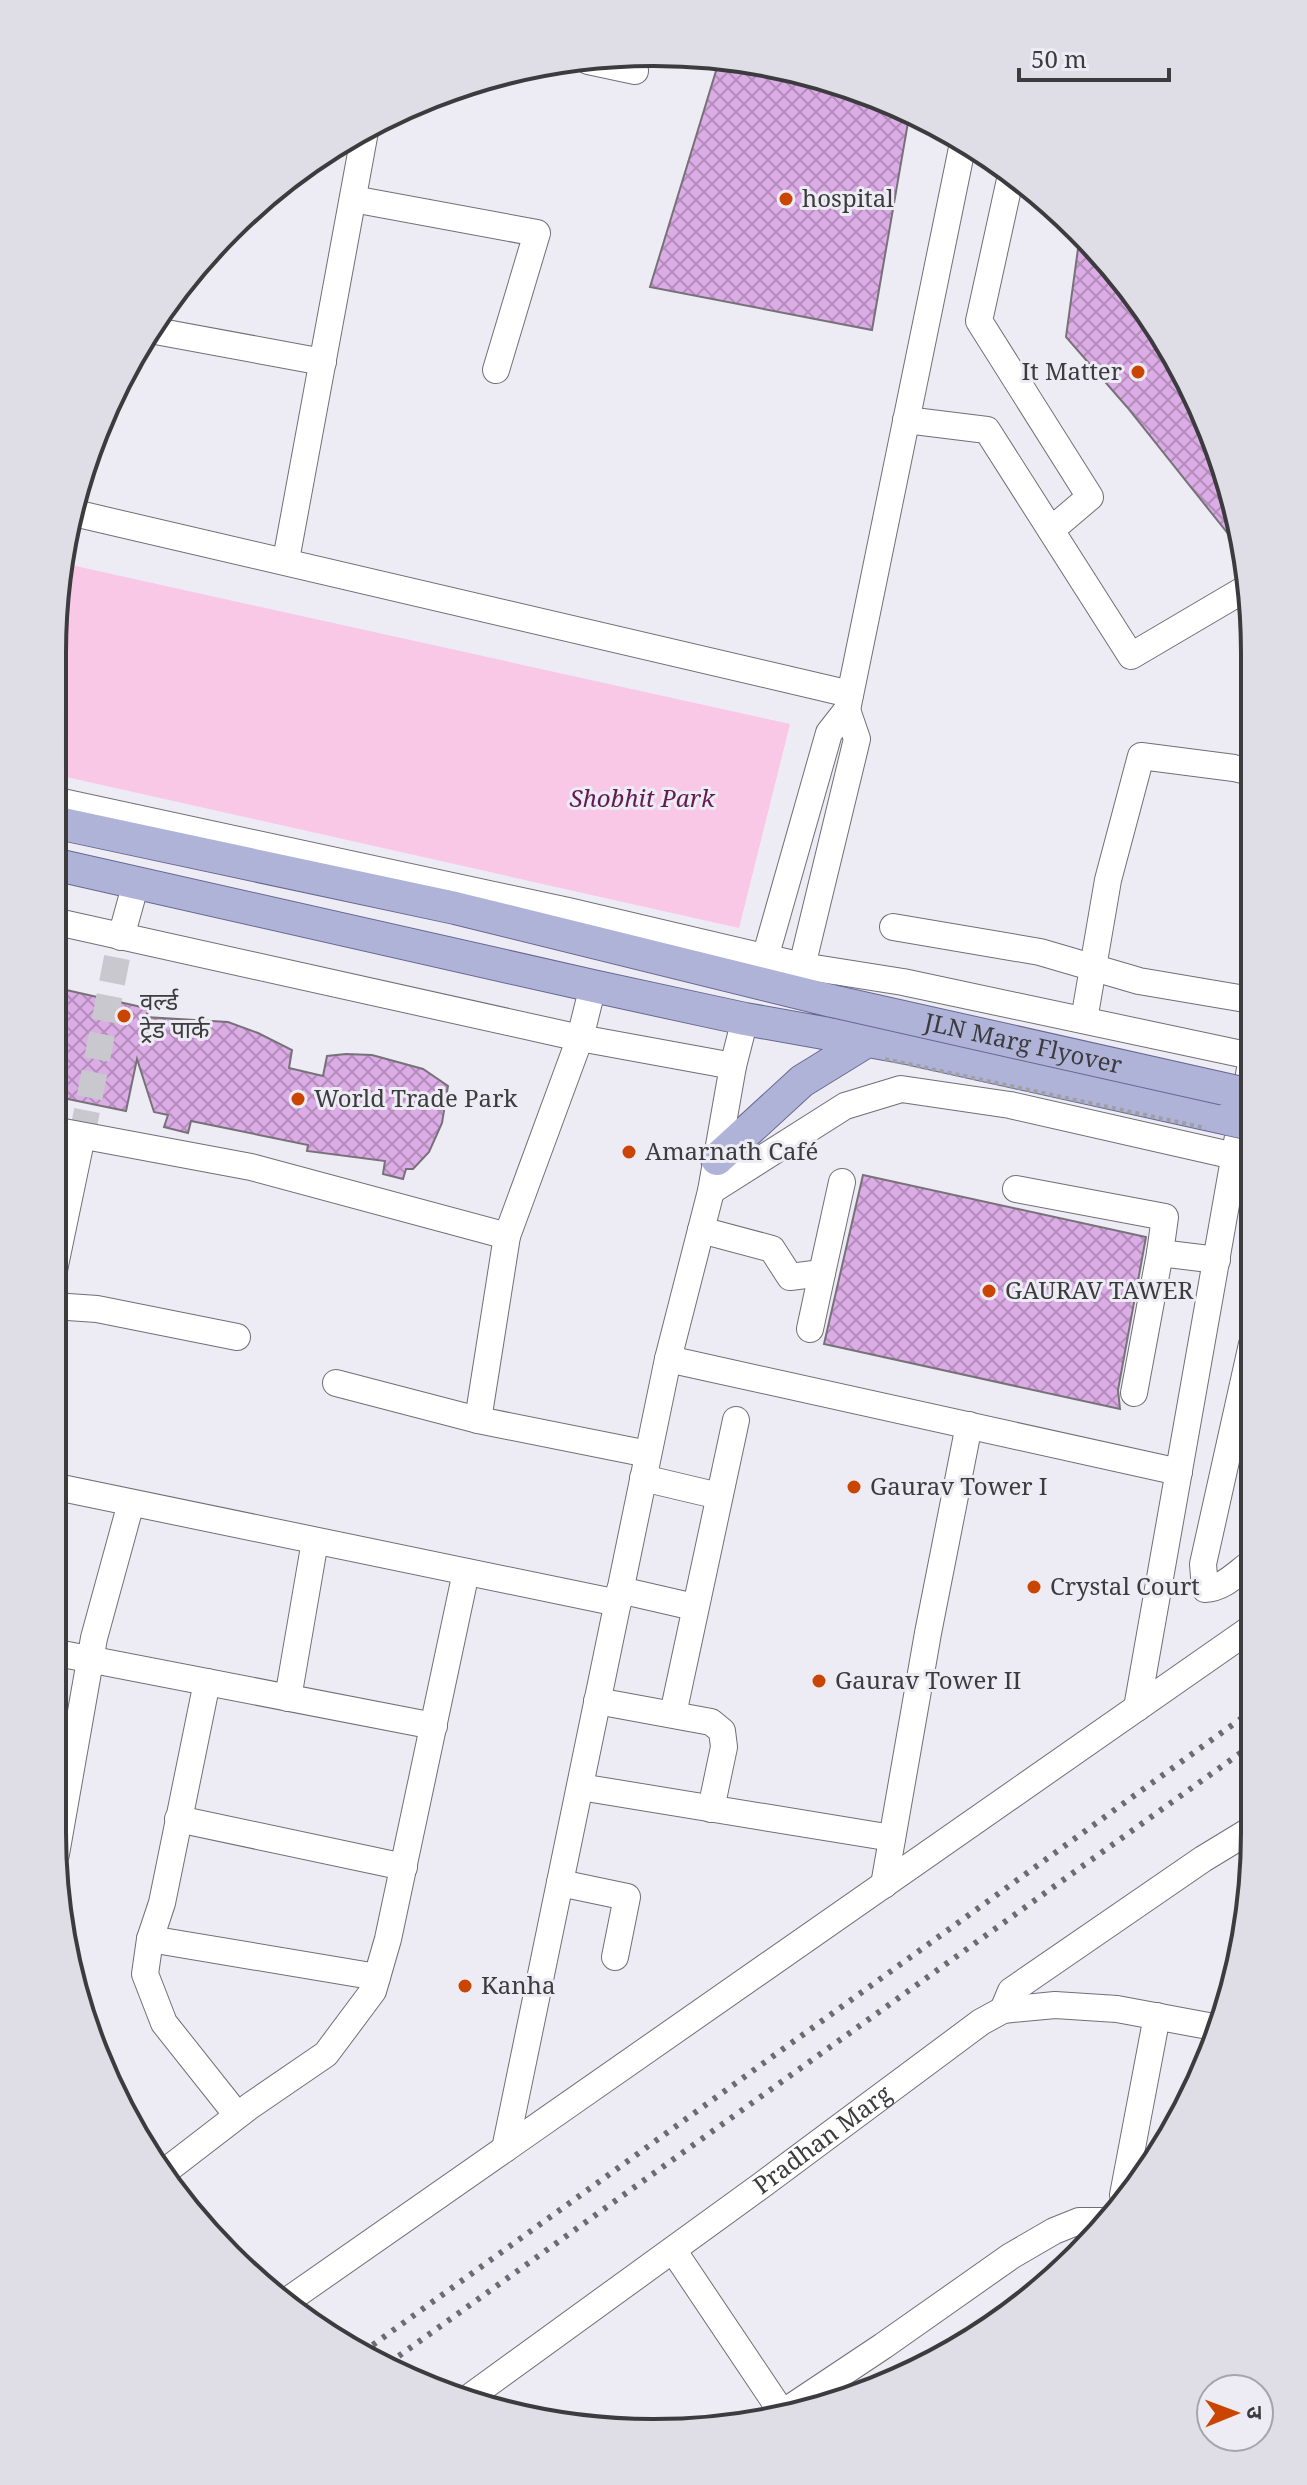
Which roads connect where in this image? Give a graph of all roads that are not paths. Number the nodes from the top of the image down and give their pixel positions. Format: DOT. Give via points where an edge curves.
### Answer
graph roads {
  1 [pos="618,67"];
  2 [pos="635,71"];
  3 [pos="363,143"];
  4 [pos="961,153"];
  5 [pos="1009,185"];
  6 [pos="353,199"];
  7 [pos="164,328"];
  8 [pos="323,362"];
  9 [pos="496,370"];
  10 [pos="906,420"];
  11 [pos="83,515"];
  12 [pos="1051,530"];
  13 [pos="286,560"];
  14 [pos="1238,593"];
  15 [pos="848,702"];
  16 [pos="1241,770"];
  17 [pos="66,803"];
  18 [pos="66,825"];
  19 [pos="66,867"];
  20 [pos="136,883"];
  21 [pos="66,924"];
  22 [pos="893,927"];
  23 [pos="121,937"];
  24 [pos="1091,967"];
  25 [pos="762,970"];
  26 [pos="798,979"];
  27 [pos="593,986"];
  28 [pos="1241,998"];
  29 [pos="745,1019"];
  30 [pos="1084,1020"];
  31 [pos="580,1038"];
  32 [pos="885,1049"];
  33 [pos="1241,1054"];
  34 [pos="733,1066"];
  35 [pos="1241,1093"];
  36 [pos="1241,1122"];
  37 [pos="66,1133"];
  38 [pos="82,1136"];
  39 [pos="717,1159"];
  40 [pos="1241,1159"];
  41 [pos="1241,1167"];
  42 [pos="842,1182"];
  43 [pos="1016,1189"];
  44 [pos="711,1191"];
  45 [pos="66,1213"];
  46 [pos="701,1230"];
  47 [pos="507,1236"];
  48 [pos="1160,1253"];
  49 [pos="1217,1260"];
  50 [pos="822,1273"];
  51 [pos="66,1307"];
  52 [pos="810,1329"];
  53 [pos="237,1337"];
  54 [pos="668,1359"];
  55 [pos="336,1383"];
  56 [pos="1134,1393"];
  57 [pos="1241,1393"];
  58 [pos="478,1420"];
  59 [pos="736,1420"];
  60 [pos="969,1425"];
  61 [pos="646,1466"];
  62 [pos="1179,1472"];
  63 [pos="66,1489"];
  64 [pos="719,1496"];
  65 [pos="131,1503"];
  66 [pos="315,1541"];
  67 [pos="1241,1571"];
  68 [pos="466,1572"];
  69 [pos="619,1596"];
  70 [pos="694,1607"];
  71 [pos="1241,1635"];
  72 [pos="66,1655"];
  73 [pos="90,1659"];
  74 [pos="207,1682"];
  75 [pos="288,1698"];
  76 [pos="597,1701"];
  77 [pos="1137,1708"];
  78 [pos="673,1714"];
  79 [pos="434,1726"];
  80 [pos="580,1787"];
  81 [pos="66,1797"];
  82 [pos="711,1809"];
  83 [pos="178,1819"];
  84 [pos="1241,1836"];
  85 [pos="892,1838"];
  86 [pos="404,1867"];
  87 [pos="560,1883"];
  88 [pos="884,1885"];
  89 [pos="150,1939"];
  90 [pos="615,1957"];
  91 [pos="377,1977"];
  92 [pos="1003,2010"];
  93 [pos="1157,2016"];
  94 [pos="1208,2026"];
  95 [pos="237,2115"];
  96 [pos="505,2149"];
  97 [pos="171,2167"];
  98 [pos="1126,2181"];
  99 [pos="1093,2221"];
  100 [pos="673,2250"];
  101 [pos="294,2296"];
  102 [pos="477,2392"];
  103 [pos="802,2400"];
  104 [pos="777,2406"];
  1 -- 2 [label="street"];
  3 -- 6 [label="street"];
  4 -- 10 [label="street"];
  5 -- 12 [label="street" via="979,321 1090,497"];
  6 -- 8 [label="street"];
  6 -- 9 [label="street" via="537,233"];
  7 -- 8 [label="street"];
  8 -- 13 [label="street"];
  10 -- 12 [label="street" via="987,430"];
  10 -- 15 [label="street"];
  11 -- 13 [label="street"];
  12 -- 14 [label="street" via="1131,656"];
  13 -- 15 [label="street"];
  15 -- 25 [label="street" via="829,733"];
  15 -- 26 [label="street" via="857,739"];
  16 -- 24 [label="street" via="1141,756"];
  17 -- 25 [label="street"];
  18 -- 25 [label="main road, JLN Marg Flyover"];
  19 -- 20 [label="main road, JLN Marg Flyover"];
  20 -- 23 [label="street"];
  20 -- 27 [label="main road, JLN Marg Flyover"];
  21 -- 23 [label="street"];
  22 -- 24 [label="street" via="1040,952"];
  23 -- 31 [label="street"];
  24 -- 28 [label="street"];
  24 -- 30 [label="street"];
  25 -- 26 [label="main road, JLN Marg Flyover"];
  26 -- 30 [label="street" via="903,982"];
  26 -- 35 [label="main road, JLN Marg Flyover, bridge" via="832,1001"];
  27 -- 29 [label="main road, JLN Marg Flyover"];
  27 -- 31 [label="street"];
  29 -- 32 [label="main road, JLN Marg Flyover"];
  29 -- 34 [label="street"];
  30 -- 33 [label="street"];
  31 -- 34 [label="street"];
  31 -- 47 [label="street"];
  32 -- 36 [label="main road, JLN Marg Flyover, bridge"];
  32 -- 39 [label="main road" via="802,1081"];
  34 -- 39 [label="street"];
  37 -- 38 [label="street"];
  38 -- 45 [label="street"];
  38 -- 47 [label="street" via="251,1167"];
  39 -- 44 [label="street"];
  40 -- 44 [label="street" via="1010,1105 901,1089 845,1106"];
  41 -- 49 [label="street"];
  42 -- 50 [label="street"];
  43 -- 48 [label="street" via="1165,1217"];
  44 -- 46 [label="street"];
  46 -- 50 [label="street" via="772,1249 790,1277"];
  46 -- 54 [label="street"];
  47 -- 58 [label="street"];
  48 -- 49 [label="street"];
  48 -- 56 [label="street"];
  49 -- 62 [label="street"];
  50 -- 52 [label="street"];
  51 -- 53 [label="street"];
  54 -- 60 [label="street"];
  54 -- 61 [label="street"];
  55 -- 58 [label="street"];
  57 -- 67 [label="street" via="1203,1564 1205,1589 1215,1589"];
  58 -- 61 [label="street"];
  59 -- 64 [label="street"];
  60 -- 62 [label="street"];
  60 -- 85 [label="street"];
  61 -- 64 [label="street"];
  61 -- 69 [label="street"];
  62 -- 77 [label="street"];
  63 -- 65 [label="street"];
  64 -- 70 [label="street"];
  65 -- 66 [label="street"];
  65 -- 73 [label="street"];
  66 -- 68 [label="street"];
  66 -- 75 [label="street"];
  68 -- 69 [label="street"];
  68 -- 79 [label="street"];
  69 -- 70 [label="street"];
  69 -- 76 [label="street"];
  70 -- 78 [label="street"];
  71 -- 77 [label="street"];
  72 -- 73 [label="street"];
  73 -- 74 [label="street"];
  73 -- 81 [label="street"];
  74 -- 75 [label="street"];
  74 -- 83 [label="street"];
  75 -- 79 [label="street"];
  76 -- 78 [label="street"];
  76 -- 80 [label="street"];
  77 -- 88 [label="street"];
  78 -- 82 [label="street" via="711,1722 722,1731 724,1747"];
  79 -- 86 [label="street"];
  80 -- 82 [label="street"];
  80 -- 87 [label="street"];
  82 -- 85 [label="street"];
  83 -- 86 [label="street"];
  83 -- 89 [label="street"];
  84 -- 92 [label="street" via="1011,1991"];
  85 -- 88 [label="street"];
  86 -- 91 [label="street"];
  87 -- 90 [label="street" via="627,1897"];
  87 -- 96 [label="street"];
  88 -- 96 [label="street"];
  89 -- 91 [label="street"];
  89 -- 95 [label="street" via="145,1974 164,2023"];
  91 -- 95 [label="street" via="365,2004 326,2054"];
  92 -- 93 [label="street, Pradhan Marg" via="1055,2005"];
  92 -- 100 [label="street, Pradhan Marg"];
  93 -- 94 [label="street, Pradhan Marg"];
  93 -- 98 [label="street"];
  95 -- 97 [label="street"];
  96 -- 101 [label="street"];
  99 -- 103 [label="street" via="1054,2231 1011,2256"];
  100 -- 102 [label="street, Pradhan Marg"];
  100 -- 104 [label="street"];
}
